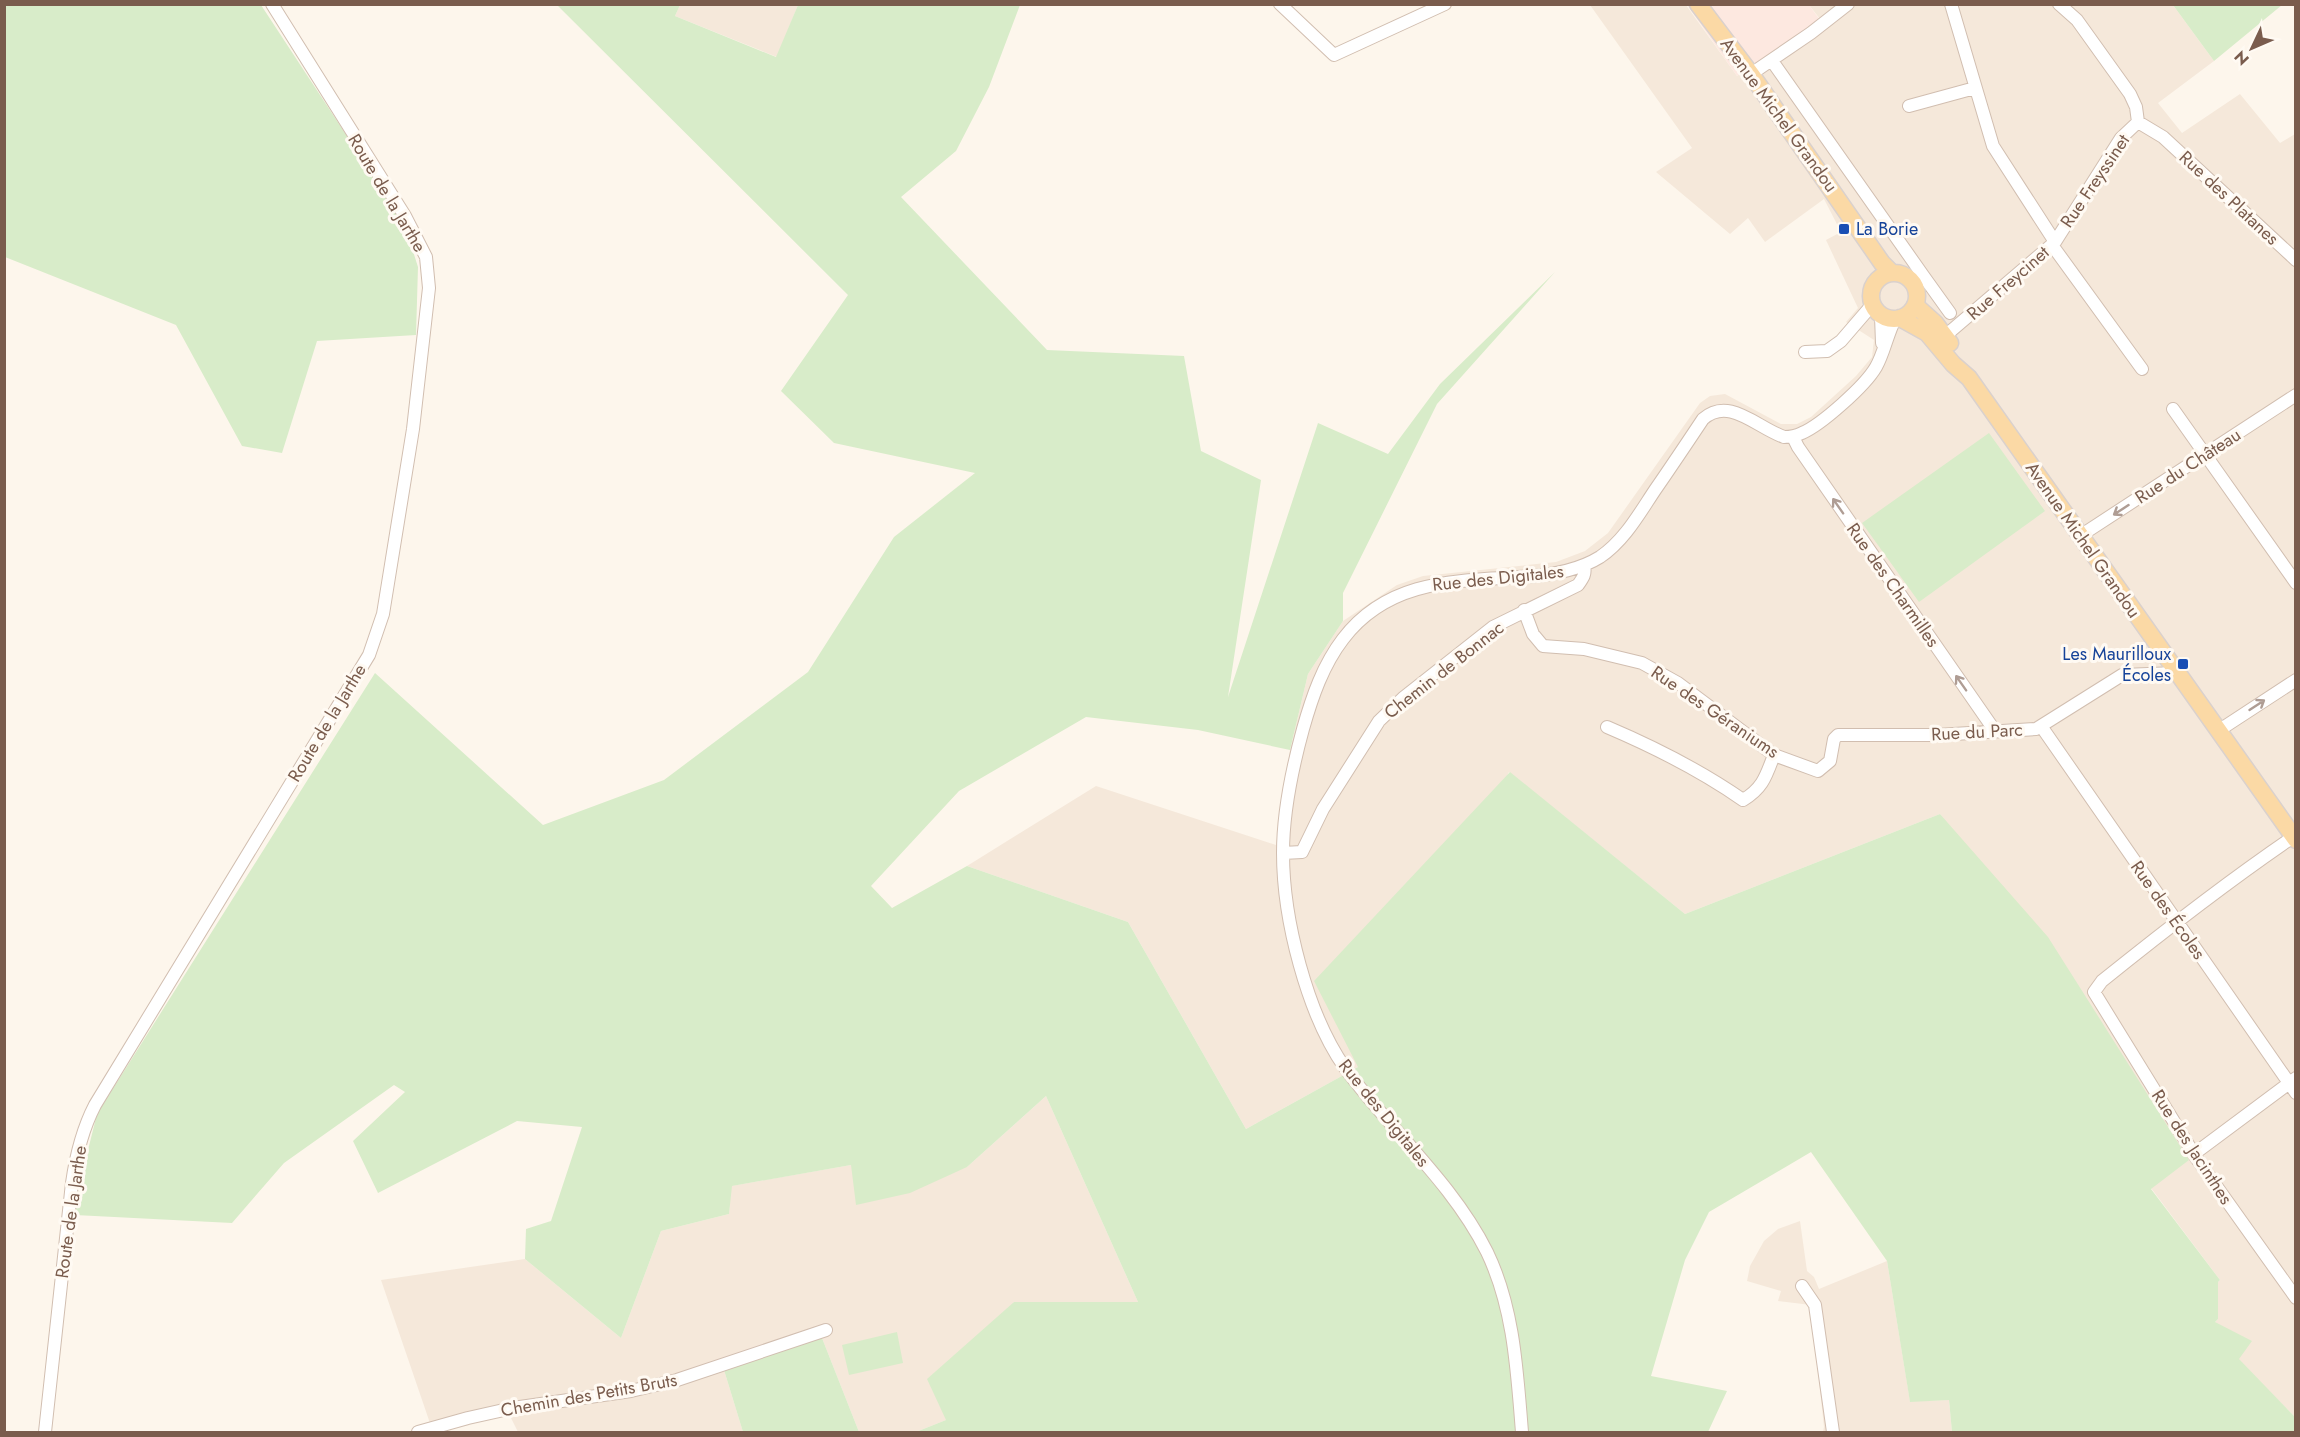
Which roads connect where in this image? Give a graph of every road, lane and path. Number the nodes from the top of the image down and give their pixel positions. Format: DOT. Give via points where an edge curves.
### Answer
graph roads {
  1 [pos="272,4"];
  2 [pos="1280,4"];
  3 [pos="1445,4"];
  4 [pos="1698,4"];
  5 [pos="1848,4"];
  6 [pos="1951,4"];
  7 [pos="2060,4"];
  8 [pos="1772,61"];
  9 [pos="1751,74"];
  10 [pos="1975,88"];
  11 [pos="1909,106"];
  12 [pos="2138,122"];
  13 [pos="2053,243"];
  14 [pos="2295,260"];
  15 [pos="1885,277"];
  16 [pos="1917,278"];
  17 [pos="1915,304"];
  18 [pos="1950,313"];
  19 [pos="1887,314"];
  20 [pos="1916,327"];
  21 [pos="1940,330"];
  22 [pos="1805,352"];
  23 [pos="2142,369"];
  24 [pos="1969,378"];
  25 [pos="2295,395"];
  26 [pos="2173,409"];
  27 [pos="1793,437"];
  28 [pos="2205,455"];
  29 [pos="2080,536"];
  30 [pos="1584,566"];
  31 [pos="2295,583"];
  32 [pos="1524,610"];
  33 [pos="2177,673"];
  34 [pos="2295,680"];
  35 [pos="2041,726"];
  36 [pos="1607,727"];
  37 [pos="1995,731"];
  38 [pos="2218,731"];
  39 [pos="1834,739"];
  40 [pos="1774,754"];
  41 [pos="2294,838"];
  42 [pos="1283,853"];
  43 [pos="2176,921"];
  44 [pos="2293,1085"];
  45 [pos="2194,1154"];
  46 [pos="1802,1286"];
  47 [pos="2295,1298"];
  48 [pos="826,1330"];
  49 [pos="45,1432"];
  50 [pos="418,1432"];
  51 [pos="1522,1432"];
  52 [pos="1833,1432"];
  1 -- 49 [label="street, Route de la Jarthe" via="405,216 426,257 429,288 411,441 383,614 369,655 83,1129 75,1157"];
  2 -- 3 [label="street" via="1334,56"];
  4 -- 9 [label="main road, Avenue Michel Grandou"];
  5 -- 8 [label="street"];
  6 -- 10 [label="street"];
  7 -- 12 [label="street" via="2077,20 2130,94"];
  8 -- 9 [label="street"];
  8 -- 16 [label="street"];
  9 -- 15 [label="main road, Avenue Michel Grandou" via="1857,227"];
  10 -- 11 [label="street"];
  10 -- 13 [label="street" via="1993,146"];
  12 -- 13 [label="street, Rue Freyssinet" via="2121,138"];
  12 -- 14 [label="street, Rue des Platanes" via="2163,137"];
  13 -- 21 [label="street, Rue Freycinet" via="1961,323"];
  13 -- 23 [label="street"];
  15 -- 16 [label="main road" via="1899,274"];
  15 -- 19 [label="main road" via="1871,292"];
  16 -- 17 [label="main road"];
  16 -- 18 [label="street"];
  17 -- 19 [label="main road" via="1912,311"];
  17 -- 21 [label="main road, Avenue Michel Grandou"];
  19 -- 20 [label="main road, Avenue Michel Grandou"];
  19 -- 22 [label="street" via="1827,351"];
  19 -- 27 [label="street" via="1882,353 1868,378 1842,403"];
  20 -- 21 [label="street"];
  20 -- 24 [label="main road, Avenue Michel Grandou" via="1934,339"];
  21 -- 24 [label="main road, Avenue Michel Grandou" via="1962,358"];
  24 -- 29 [label="main road, Avenue Michel Grandou"];
  25 -- 28 [label="street, Rue du Château"];
  26 -- 28 [label="street"];
  27 -- 30 [label="street, Rue des Digitales" via="1773,433 1727,410 1711,412 1624,534 1602,556"];
  37 -- 27 [label="street, Rue des Charmilles, one-way"];
  28 -- 29 [label="street, Rue du Château, one-way"];
  28 -- 31 [label="street"];
  29 -- 33 [label="main road, Avenue Michel Grandou"];
  30 -- 32 [label="street, Chemin de Bonnac" via="1584,577 1578,585"];
  30 -- 42 [label="street, Rue des Digitales" via="1552,574 1414,588 1378,607 1350,630 1328,661 1308,712 1290,788"];
  32 -- 40 [label="street, Rue des Géraniums" via="1533,634 1543,646 1584,649 1642,663 1678,682"];
  32 -- 42 [label="street, Chemin de Bonnac" via="1493,627 1379,721 1323,809 1302,852"];
  33 -- 35 [label="street, Rue du Parc" via="2122,675"];
  33 -- 38 [label="main road, Avenue Michel Grandou"];
  38 -- 34 [label="street, one-way"];
  35 -- 37 [label="street, Rue du Parc"];
  35 -- 43 [label="street, Rue des Écoles"];
  36 -- 40 [label="street" via="1668,755 1743,800 1766,779"];
  37 -- 39 [label="street, Rue du Parc" via="1845,734"];
  38 -- 41 [label="main road, Avenue Michel Grandou"];
  39 -- 40 [label="street, Rue des Géraniums" via="1830,761 1818,771"];
  41 -- 43 [label="street"];
  42 -- 51 [label="street, Rue des Digitales" via="1294,941 1313,1006 1329,1040 1344,1066 1464,1214 1501,1283 1510,1322"];
  43 -- 44 [label="street, Rue des Écoles"];
  43 -- 45 [label="street, Rue des Jacinthes" via="2102,981 2094,992"];
  44 -- 45 [label="street"];
  45 -- 47 [label="street, Rue des Jacinthes"];
  46 -- 52 [label="street" via="1815,1305"];
  48 -- 50 [label="street, Chemin des Petits Bruts" via="677,1380 631,1391 513,1408"];
}
